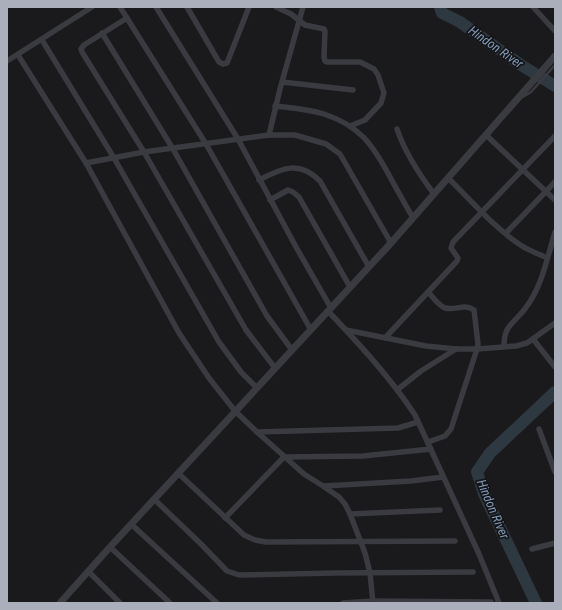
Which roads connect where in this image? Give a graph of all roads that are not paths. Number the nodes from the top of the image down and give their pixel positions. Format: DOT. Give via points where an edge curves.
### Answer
graph roads {
  1 [pos="92,7"];
  2 [pos="120,7"];
  3 [pos="156,7"];
  4 [pos="187,7"];
  5 [pos="249,7"];
  6 [pos="276,7"];
  7 [pos="303,7"];
  8 [pos="533,7"];
  9 [pos="127,18"];
  10 [pos="300,22"];
  11 [pos="554,30"];
  12 [pos="102,33"];
  13 [pos="42,40"];
  14 [pos="18,55"];
  15 [pos="555,56"];
  16 [pos="7,61"];
  17 [pos="554,66"];
  18 [pos="282,82"];
  19 [pos="353,90"];
  20 [pos="527,91"];
  21 [pos="275,106"];
  22 [pos="350,126"];
  23 [pos="398,129"];
  24 [pos="486,134"];
  25 [pos="269,135"];
  26 [pos="555,136"];
  27 [pos="238,139"];
  28 [pos="206,144"];
  29 [pos="173,149"];
  30 [pos="144,152"];
  31 [pos="114,158"];
  32 [pos="86,163"];
  33 [pos="523,170"];
  34 [pos="448,178"];
  35 [pos="259,180"];
  36 [pos="555,182"];
  37 [pos="546,191"];
  38 [pos="434,194"];
  39 [pos="270,200"];
  40 [pos="555,200"];
  41 [pos="483,212"];
  42 [pos="413,218"];
  43 [pos="555,232"];
  44 [pos="506,233"];
  45 [pos="391,243"];
  46 [pos="547,258"];
  47 [pos="369,267"];
  48 [pos="350,287"];
  49 [pos="428,292"];
  50 [pos="330,309"];
  51 [pos="555,322"];
  52 [pos="311,330"];
  53 [pos="346,330"];
  54 [pos="385,338"];
  55 [pos="533,339"];
  56 [pos="504,346"];
  57 [pos="456,349"];
  58 [pos="477,349"];
  59 [pos="292,350"];
  60 [pos="555,367"];
  61 [pos="275,368"];
  62 [pos="257,388"];
  63 [pos="397,390"];
  64 [pos="235,411"];
  65 [pos="418,422"];
  66 [pos="539,429"];
  67 [pos="257,432"];
  68 [pos="428,442"];
  69 [pos="431,449"];
  70 [pos="284,457"];
  71 [pos="555,472"];
  72 [pos="178,474"];
  73 [pos="443,477"];
  74 [pos="323,486"];
  75 [pos="154,499"];
  76 [pos="440,510"];
  77 [pos="350,514"];
  78 [pos="225,518"];
  79 [pos="131,524"];
  80 [pos="361,541"];
  81 [pos="456,541"];
  82 [pos="555,543"];
  83 [pos="110,546"];
  84 [pos="532,548"];
  85 [pos="88,571"];
  86 [pos="473,572"];
  87 [pos="370,573"];
  88 [pos="373,602"];
  89 [pos="492,602"];
  90 [pos="60,603"];
  91 [pos="120,603"];
  92 [pos="170,603"];
  93 [pos="217,603"];
  94 [pos="343,603"];
  95 [pos="499,603"];
  1 -- 13 [label="street"];
  2 -- 9 [label="street"];
  3 -- 27 [label="street"];
  4 -- 5 [label="street" via="219,62 223,64 227,63"];
  6 -- 10 [label="street" via="291,14"];
  7 -- 10 [label="street"];
  8 -- 11 [label="street"];
  9 -- 12 [label="street"];
  9 -- 28 [label="street"];
  10 -- 18 [label="street"];
  10 -- 22 [label="street" via="326,31 325,61 360,62 369,66 378,75 384,93 381,103 365,120"];
  12 -- 29 [label="street"];
  12 -- 30 [label="street" via="84,45 82,52"];
  13 -- 14 [label="street"];
  13 -- 31 [label="street"];
  14 -- 16 [label="street"];
  14 -- 32 [label="street"];
  15 -- 20 [label="street"];
  17 -- 20 [label="lane"];
  18 -- 19 [label="street"];
  18 -- 21 [label="street"];
  20 -- 24 [label="street"];
  21 -- 22 [label="street" via="325,115"];
  21 -- 25 [label="street"];
  22 -- 42 [label="street" via="363,136 376,152"];
  23 -- 38 [label="street" via="411,160"];
  24 -- 33 [label="street"];
  24 -- 34 [label="street"];
  25 -- 27 [label="street"];
  25 -- 45 [label="street" via="295,134 326,144 340,154"];
  26 -- 33 [label="street"];
  27 -- 28 [label="street"];
  27 -- 35 [label="street"];
  28 -- 29 [label="street"];
  28 -- 52 [label="street"];
  29 -- 30 [label="street"];
  29 -- 59 [label="street" via="267,316"];
  30 -- 31 [label="street"];
  30 -- 61 [label="street" via="246,330"];
  31 -- 32 [label="street"];
  31 -- 62 [label="street" via="219,342 241,372"];
  32 -- 64 [label="street" via="179,333"];
  33 -- 37 [label="street"];
  33 -- 41 [label="street"];
  34 -- 38 [label="street"];
  34 -- 41 [label="street"];
  35 -- 39 [label="street"];
  35 -- 47 [label="street" via="284,168 306,170 314,175 320,181"];
  36 -- 37 [label="street"];
  37 -- 40 [label="street"];
  37 -- 44 [label="street"];
  38 -- 42 [label="street"];
  39 -- 48 [label="street" via="288,190 293,192"];
  39 -- 50 [label="street"];
  41 -- 44 [label="street"];
  41 -- 49 [label="street" via="453,242 451,248 458,258 457,261"];
  42 -- 45 [label="street"];
  43 -- 46 [label="street"];
  44 -- 46 [label="street" via="523,247"];
  45 -- 47 [label="street"];
  46 -- 56 [label="street" via="536,293 506,331"];
  47 -- 48 [label="street"];
  48 -- 50 [label="street"];
  49 -- 54 [label="street"];
  49 -- 58 [label="street" via="445,308 466,306 474,310"];
  50 -- 52 [label="street"];
  50 -- 53 [label="street"];
  51 -- 55 [label="street"];
  52 -- 59 [label="street"];
  53 -- 54 [label="street"];
  53 -- 63 [label="street"];
  54 -- 57 [label="street"];
  55 -- 56 [label="street" via="516,346"];
  55 -- 60 [label="street"];
  56 -- 58 [label="street"];
  57 -- 58 [label="street"];
  57 -- 63 [label="street"];
  58 -- 68 [label="street" via="452,429 445,436"];
  59 -- 61 [label="street"];
  61 -- 62 [label="street"];
  62 -- 64 [label="street"];
  63 -- 65 [label="street"];
  64 -- 67 [label="street"];
  64 -- 72 [label="street"];
  65 -- 67 [label="street" via="398,428"];
  65 -- 68 [label="street"];
  66 -- 71 [label="street"];
  67 -- 70 [label="street"];
  68 -- 69 [label="street"];
  69 -- 70 [label="street" via="363,456"];
  69 -- 73 [label="street"];
  70 -- 74 [label="street"];
  70 -- 78 [label="street"];
  72 -- 75 [label="street"];
  72 -- 78 [label="street"];
  73 -- 74 [label="street"];
  73 -- 95 [label="street"];
  74 -- 77 [label="street" via="339,497"];
  75 -- 79 [label="street"];
  75 -- 87 [label="street" via="233,574"];
  76 -- 77 [label="street"];
  77 -- 80 [label="street"];
  78 -- 80 [label="street" via="244,534 260,541"];
  79 -- 83 [label="street"];
  79 -- 93 [label="street"];
  80 -- 81 [label="street"];
  80 -- 87 [label="street"];
  82 -- 84 [label="street"];
  83 -- 85 [label="street"];
  83 -- 92 [label="street"];
  85 -- 90 [label="street"];
  85 -- 91 [label="street"];
  86 -- 87 [label="street"];
  87 -- 88 [label="street"];
  88 -- 89 [label="street"];
  88 -- 94 [label="street"];
}
